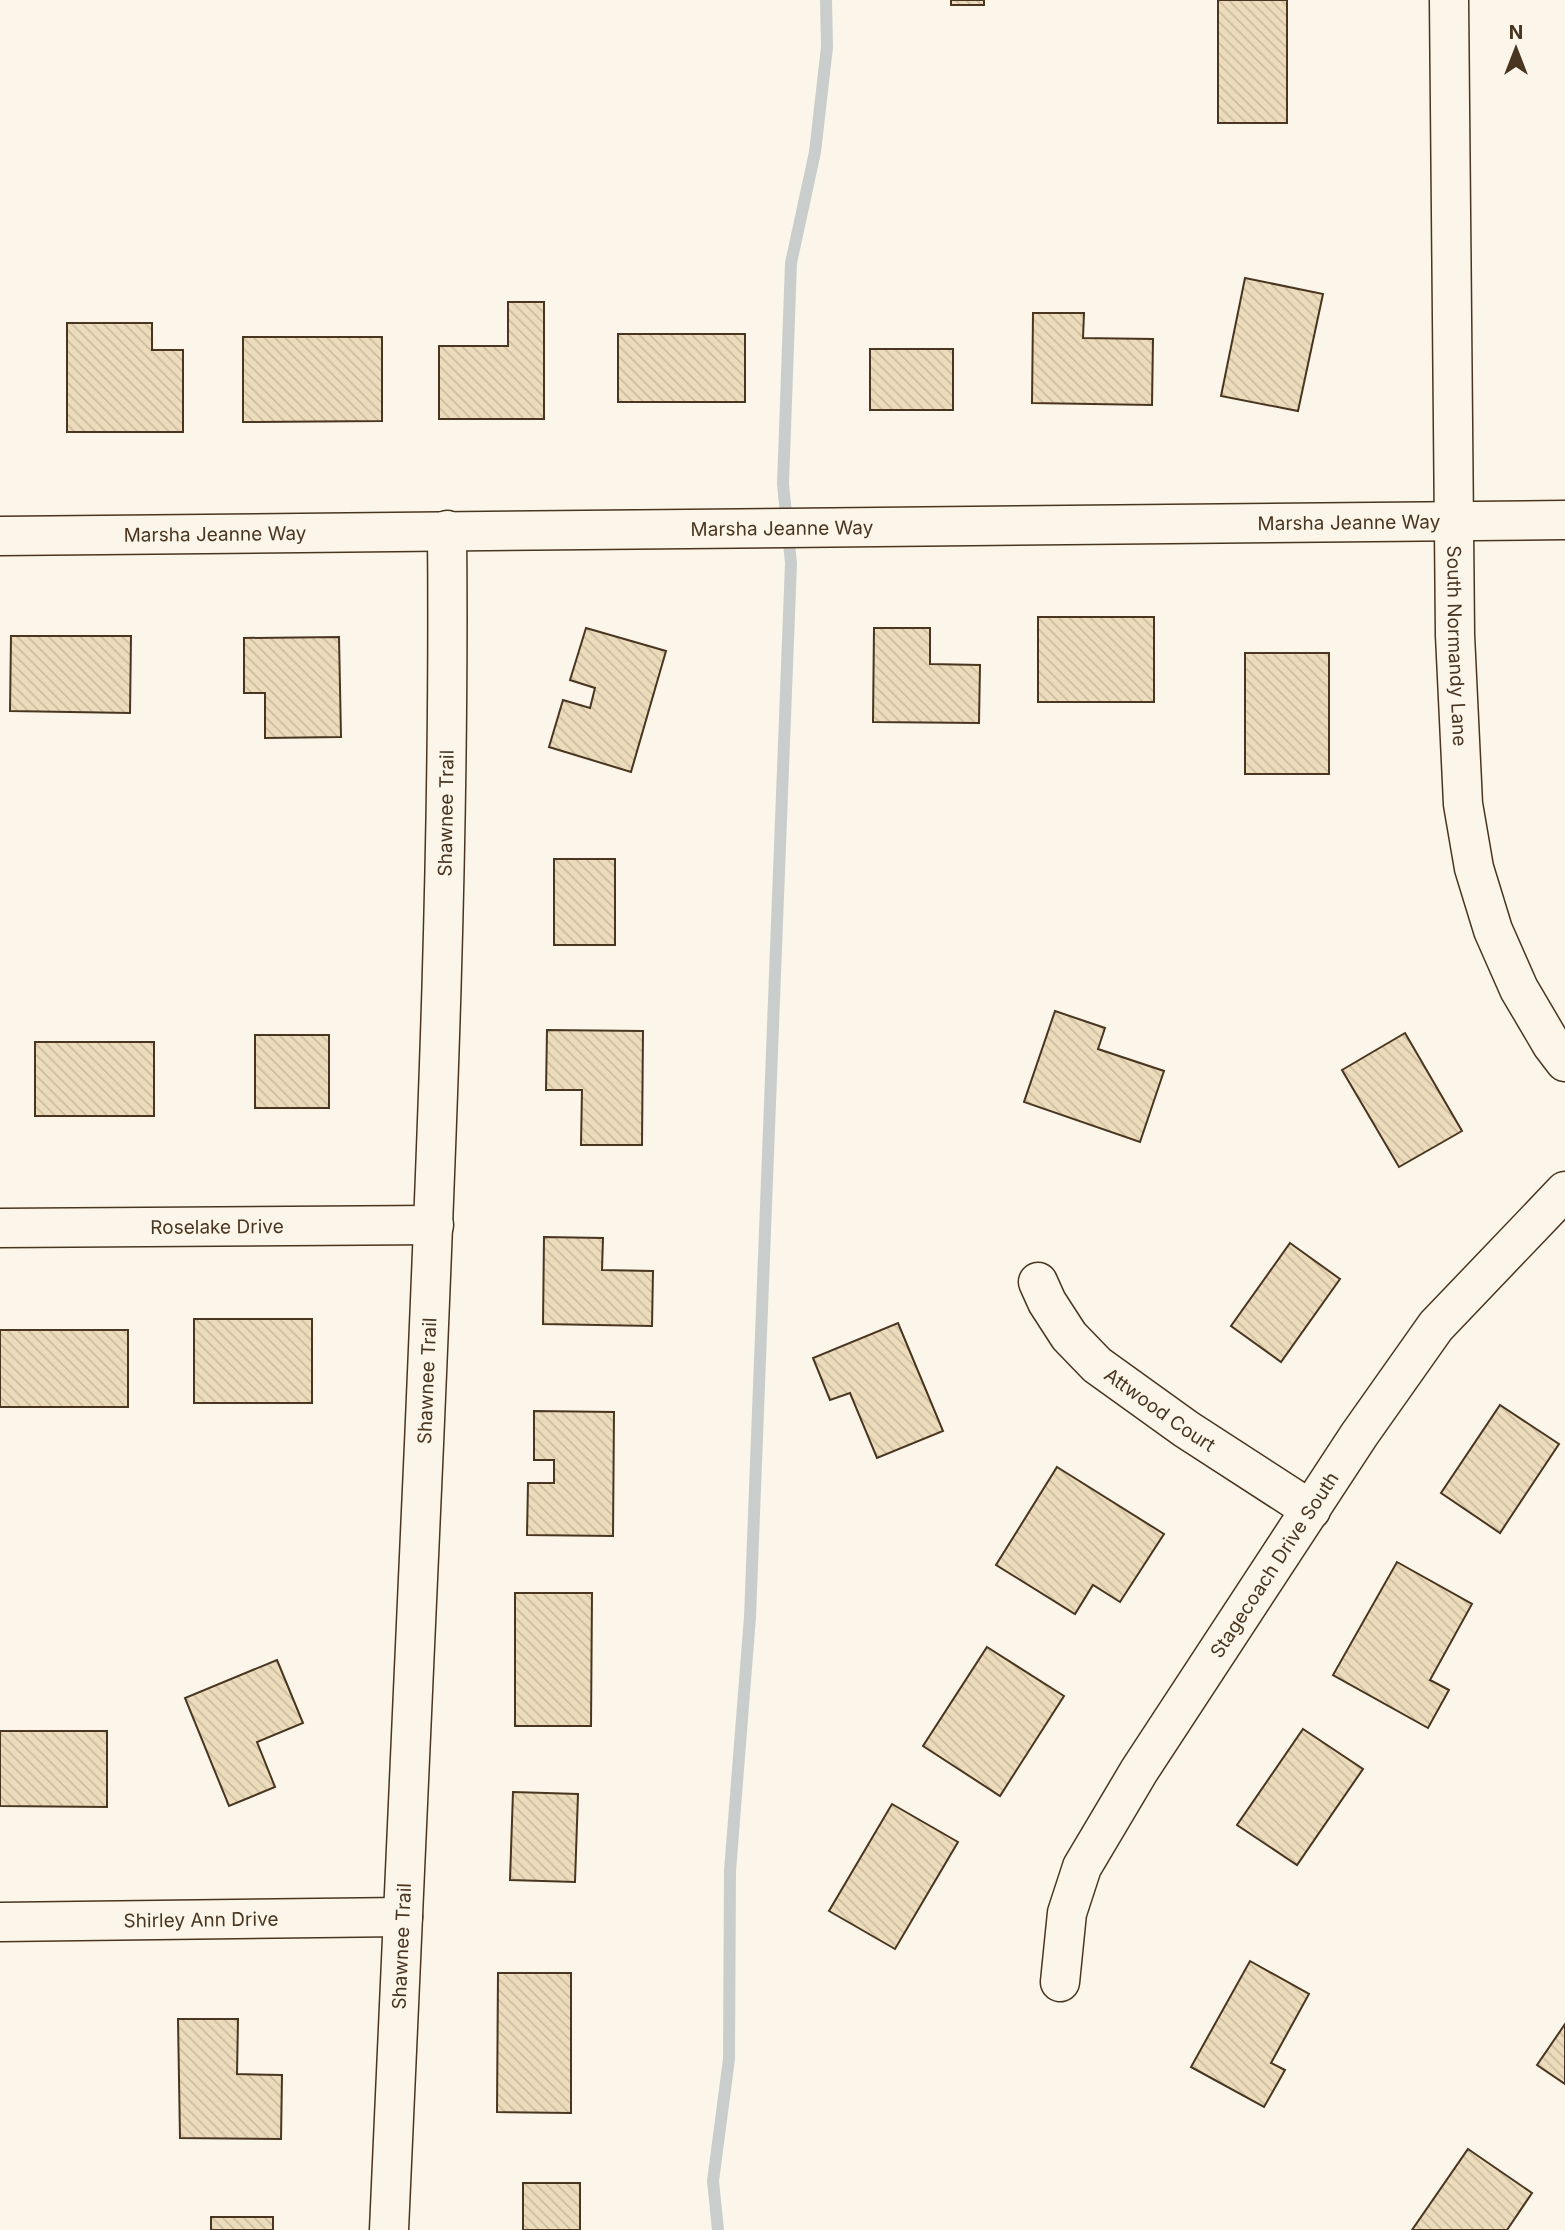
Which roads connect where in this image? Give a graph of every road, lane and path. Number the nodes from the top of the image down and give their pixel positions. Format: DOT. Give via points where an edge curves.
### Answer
graph roads {
  1 [pos="1449,0"];
  2 [pos="1565,520"];
  3 [pos="1454,522"];
  4 [pos="447,530"];
  5 [pos="0,536"];
  6 [pos="1565,1062"];
  7 [pos="1565,1191"];
  8 [pos="434,1225"];
  9 [pos="0,1228"];
  10 [pos="1038,1282"];
  11 [pos="1311,1510"];
  12 [pos="402,1917"];
  13 [pos="0,1922"];
  14 [pos="1060,1982"];
  15 [pos="388,2230"];
  1 -- 3 [label="street, South Normandy Lane"];
  2 -- 3 [label="street, Marsha Jeanne Way"];
  3 -- 4 [label="street, Marsha Jeanne Way"];
  3 -- 6 [label="street, South Normandy Lane" via="1463,804 1474,868 1493,930 1519,989"];
  4 -- 5 [label="street, Marsha Jeanne Way"];
  4 -- 8 [label="street, Shawnee Trail" via="446,854"];
  7 -- 11 [label="street, Stagecoach Drive South" via="1436,1326"];
  8 -- 9 [label="street, Roselake Drive"];
  8 -- 12 [label="street, Shawnee Trail"];
  10 -- 11 [label="street, Attwood Court" via="1069,1336 1097,1365"];
  11 -- 14 [label="street, Stagecoach Drive South" via="1139,1771 1082,1867 1068,1913"];
  12 -- 13 [label="street, Shirley Ann Drive"];
  12 -- 15 [label="street, Shawnee Trail"];
}
